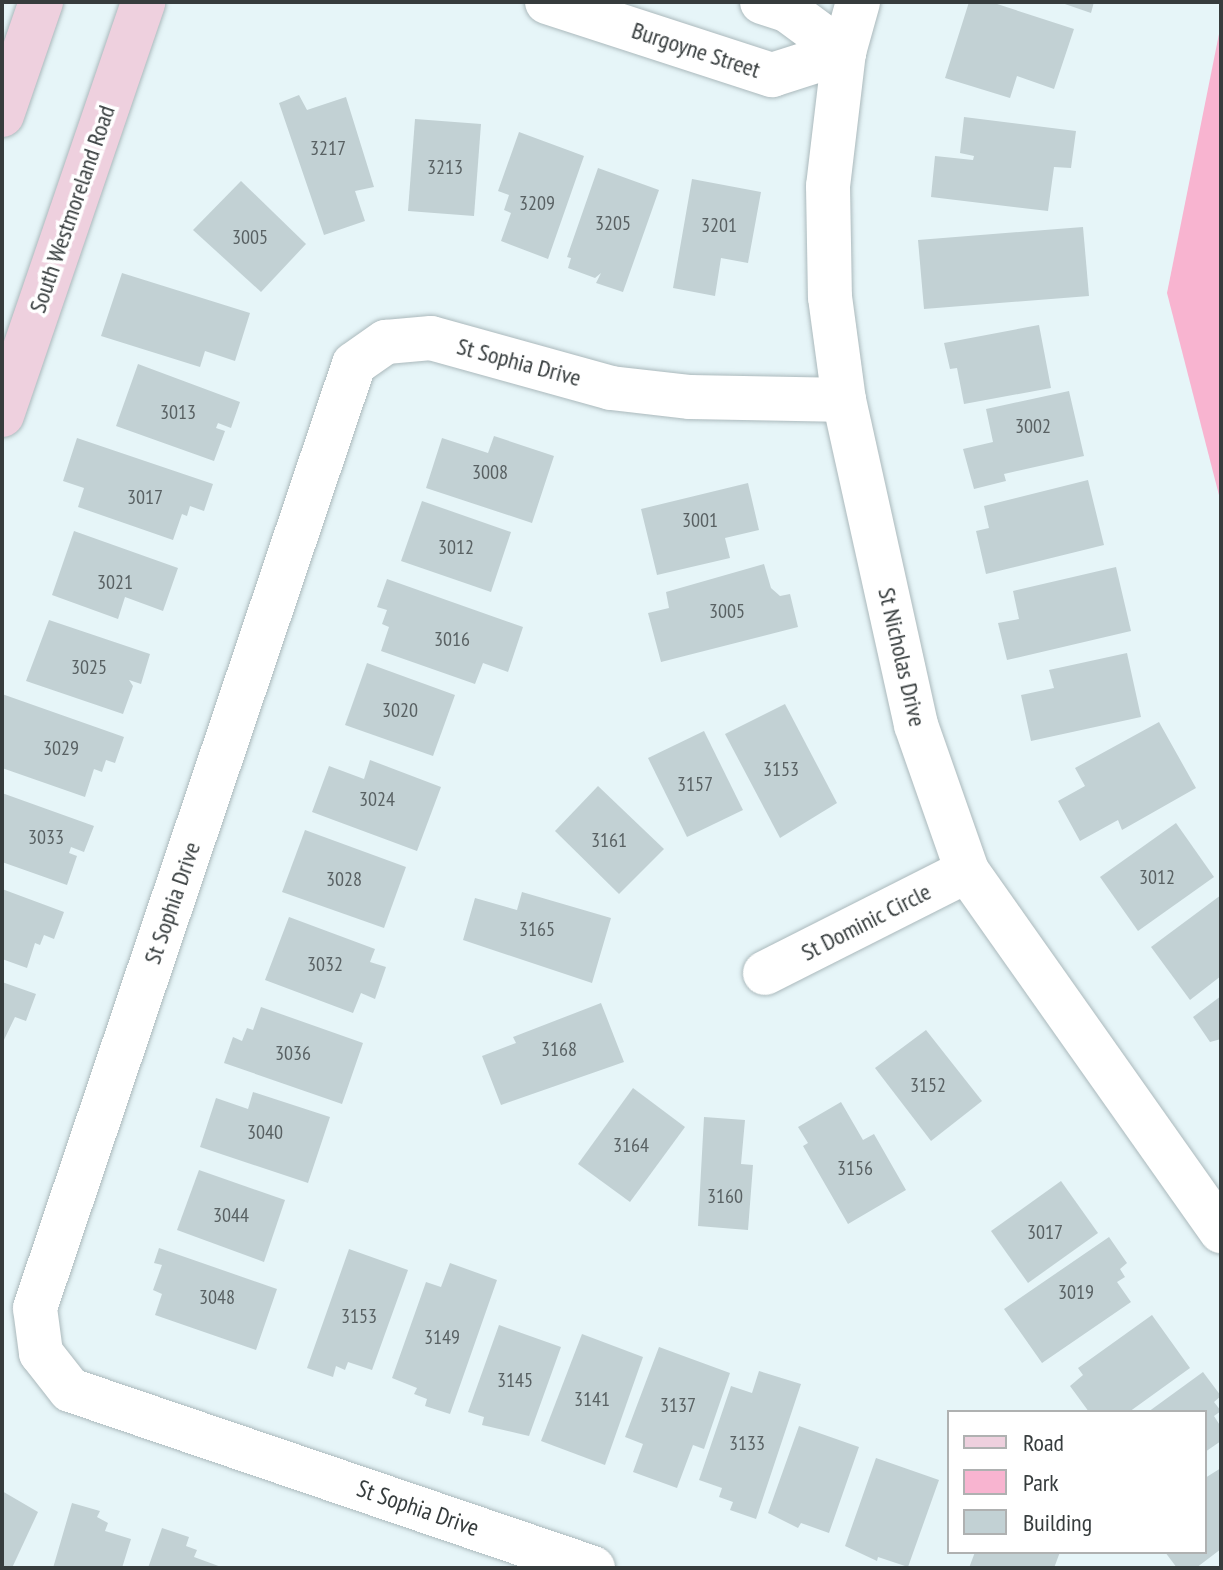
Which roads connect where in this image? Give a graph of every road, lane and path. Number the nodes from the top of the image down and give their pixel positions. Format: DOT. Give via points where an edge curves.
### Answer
graph roads {
  1 [pos="41,2"];
  2 [pos="143,2"];
  3 [pos="547,2"];
  4 [pos="762,2"];
  5 [pos="858,2"];
  6 [pos="844,52"];
  7 [pos="2,115"];
  8 [pos="844,400"];
  9 [pos="2,415"];
  10 [pos="967,871"];
  11 [pos="765,973"];
  12 [pos="1221,1231"];
  13 [pos="593,1568"];
  1 -- 7 [label="main road"];
  2 -- 9 [label="main road, South Westmoreland Road"];
  3 -- 6 [label="street, Burgoyne Street" via="772,75"];
  4 -- 6 [label="street" via="787,10"];
  5 -- 6 [label="street, St Nicholas Drive"];
  6 -- 8 [label="street, St Nicholas Drive" via="828,186 830,297"];
  8 -- 10 [label="street, St Nicholas Drive" via="916,725"];
  8 -- 13 [label="street, St Sophia Drive" via="690,397 611,388 431,338 386,342 354,364 35,1308 41,1353 70,1390"];
  10 -- 11 [label="street, St Dominic Circle"];
  10 -- 12 [label="street, St Nicholas Drive"];
}
